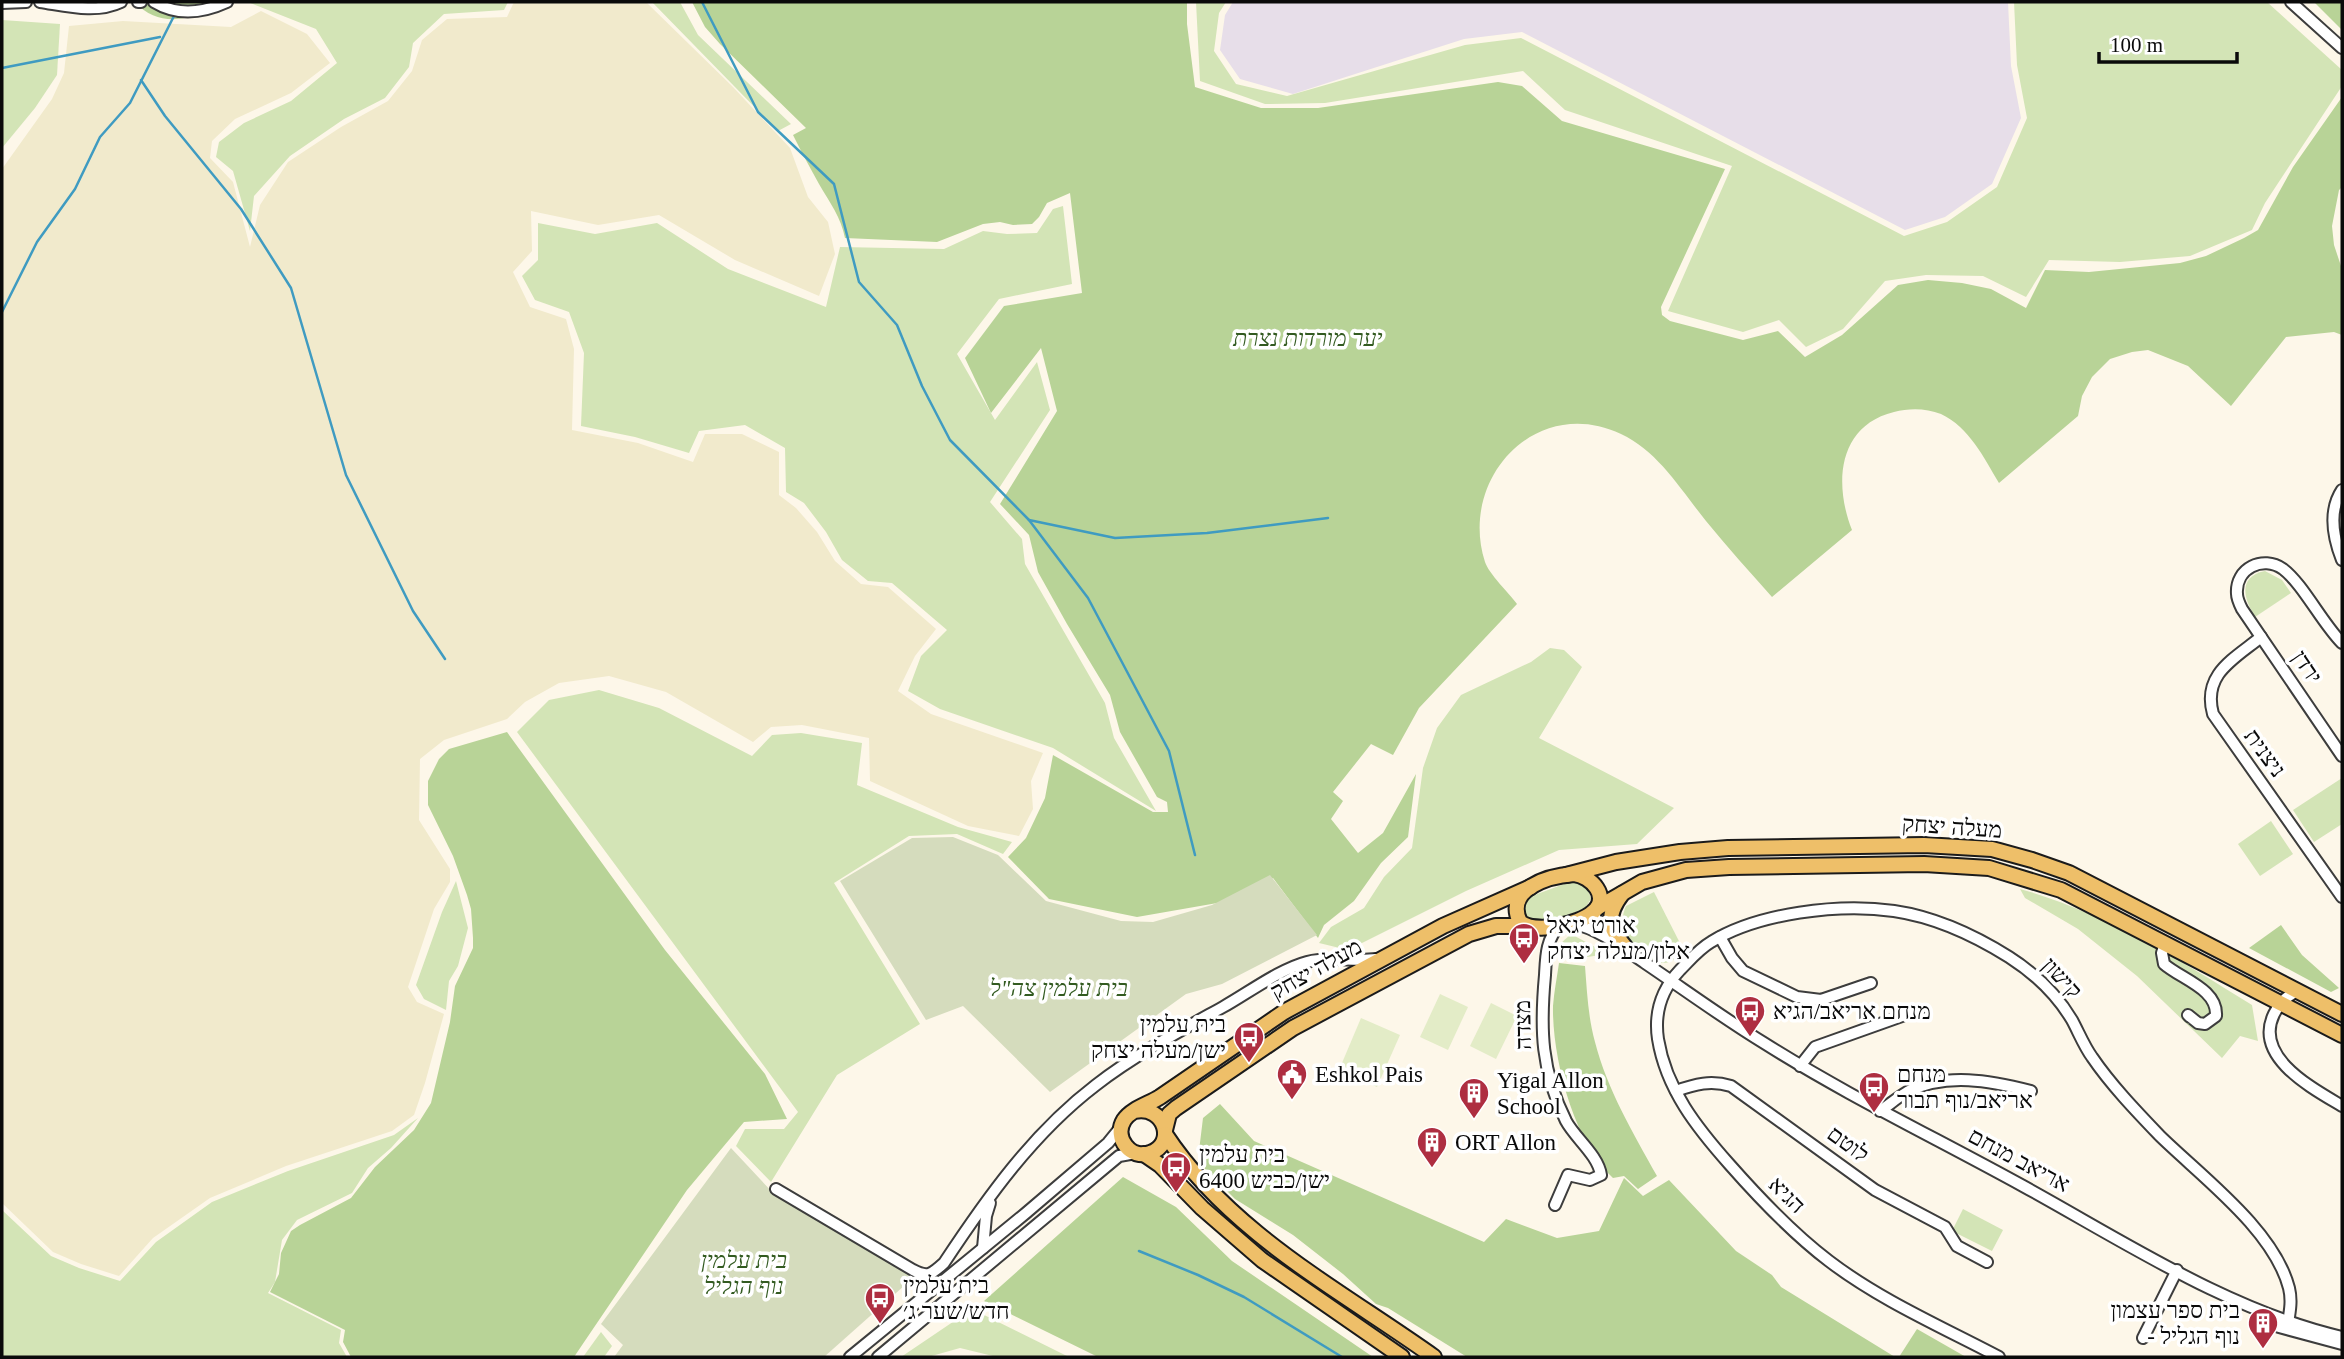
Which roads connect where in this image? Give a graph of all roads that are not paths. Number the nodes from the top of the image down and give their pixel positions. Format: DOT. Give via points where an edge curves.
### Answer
graph roads {
  1 [pos="26,2"];
  2 [pos="40,2"];
  3 [pos="121,2"];
  4 [pos="154,2"];
  5 [pos="227,2"];
  6 [pos="2291,2"];
  7 [pos="2,3"];
  8 [pos="2342,48"];
  9 [pos="2342,490"];
  10 [pos="2342,560"];
  11 [pos="2261,637"];
  12 [pos="2342,643"];
  13 [pos="2342,756"];
  14 [pos="1566,875"];
  15 [pos="1531,887"];
  16 [pos="1627,889"];
  17 [pos="2342,897"];
  18 [pos="1595,910"];
  19 [pos="1564,924"];
  20 [pos="1528,927"];
  21 [pos="1720,937"];
  22 [pos="2165,943"];
  23 [pos="1625,949"];
  24 [pos="1383,959"];
  25 [pos="1546,959"];
  26 [pos="1671,980"];
  27 [pos="1871,983"];
  28 [pos="2297,991"];
  29 [pos="2280,1003"];
  30 [pos="1919,1010"];
  31 [pos="2342,1014"];
  32 [pos="2190,1017"];
  33 [pos="2342,1035"];
  34 [pos="1800,1066"];
  35 [pos="1676,1091"];
  36 [pos="2031,1091"];
  37 [pos="2342,1107"];
  38 [pos="1135,1111"];
  39 [pos="1880,1111"];
  40 [pos="1121,1127"];
  41 [pos="1165,1132"];
  42 [pos="1140,1154"];
  43 [pos="776,1189"];
  44 [pos="993,1193"];
  45 [pos="1555,1205"];
  46 [pos="983,1248"];
  47 [pos="1987,1262"];
  48 [pos="2177,1270"];
  49 [pos="2224,1297"];
  50 [pos="2288,1323"];
  51 [pos="2342,1337"];
  52 [pos="2143,1338"];
  53 [pos="2342,1344"];
  54 [pos="852,1355"];
  55 [pos="878,1357"];
  56 [pos="1402,1357"];
  57 [pos="1434,1357"];
  58 [pos="1999,1357"];
  1 -- 7 [label="street"];
  2 -- 3 [label="street" via="90,9"];
  4 -- 5 [label="street" via="181,12"];
  6 -- 8 [label="street"];
  9 -- 10 [label="street" via="2332,524"];
  11 -- 12 [label="street, ירדן" via="2237,593 2248,567 2263,562 2291,577"];
  11 -- 13 [label="street, ירדן"];
  11 -- 17 [label="street, ניצנית" via="2215,677 2210,695 2213,714"];
  14 -- 15 [label="main road, מעלה יצחק"];
  14 -- 18 [label="main road" via="1579,875 1594,884 1599,894"];
  14 -- 28 [label="main road, מעלה יצחק" via="1643,857 1728,848 1924,845 1992,849 2068,873"];
  15 -- 20 [label="main road" via="1519,895 1516,907 1518,919"];
  15 -- 24 [label="main road, מעלה יצחק"];
  16 -- 18 [label="main road, מעלה יצחק"];
  16 -- 22 [label="main road, מעלה יצחק" via="1663,875 1705,868 1969,865 2061,890"];
  16 -- 23 [label="main road" via="1610,918"];
  18 -- 19 [label="main road, מעלה יצחק"];
  18 -- 23 [label="street" via="1599,925"];
  19 -- 20 [label="main road, מעלה יצחק"];
  19 -- 23 [label="street" via="1581,925"];
  19 -- 25 [label="street, מצדה" via="1550,936"];
  20 -- 25 [label="street" via="1543,941"];
  20 -- 41 [label="main road, מעלה יצחק" via="1496,926 1469,934 1293,1028 1176,1108 1169,1114"];
  21 -- 26 [label="street, קישון" via="1701,949"];
  21 -- 27 [label="street" via="1743,971 1797,998 1821,1000"];
  21 -- 50 [label="street, קישון" via="1790,915 1871,909 1935,921 2011,959 2054,995 2095,1062 2145,1119 2261,1235 2288,1284"];
  22 -- 29 [label="main road, מעלה יצחק"];
  22 -- 32 [label="street" via="2164,964 2199,987 2217,1008 2216,1016 2205,1024"];
  23 -- 26 [label="street, אריאב מנחם"];
  24 -- 38 [label="main road, מעלה יצחק" via="1284,1012"];
  24 -- 44 [label="street" via="1306,962 1202,1019 1096,1085 1044,1132"];
  25 -- 45 [label="street, מצדה" via="1541,1017 1546,1065 1568,1125 1601,1175 1590,1180 1568,1175"];
  26 -- 34 [label="street, אריאב מנחם"];
  26 -- 35 [label="street, הגיא" via="1660,1000 1657,1022 1663,1058"];
  28 -- 29 [label="street"];
  28 -- 31 [label="main road, מעלה יצחק"];
  29 -- 33 [label="main road, מעלה יצחק"];
  29 -- 37 [label="street" via="2269,1028 2278,1058"];
  30 -- 34 [label="street" via="1815,1047"];
  34 -- 39 [label="street, אריאב מנחם"];
  35 -- 47 [label="street, לוטם" via="1696,1084 1731,1086 1875,1190 1945,1227 1957,1246"];
  35 -- 58 [label="street, הגיא" via="1724,1159 1807,1243 1888,1298"];
  36 -- 39 [label="street" via="1951,1080 1907,1092"];
  38 -- 40 [label="main road"];
  38 -- 41 [label="main road" via="1154,1113"];
  39 -- 48 [label="street, אריאב מנחם"];
  40 -- 42 [label="main road" via="1122,1140"];
  40 -- 46 [label="street"];
  41 -- 42 [label="main road" via="1160,1146"];
  41 -- 57 [label="main road" via="1187,1165 1254,1230"];
  42 -- 55 [label="street" via="1119,1156"];
  42 -- 56 [label="main road" via="1160,1164 1262,1260"];
  43 -- 44 [label="street" via="924,1276 944,1263"];
  44 -- 46 [label="street"];
  46 -- 54 [label="street"];
  48 -- 49 [label="street, אריאב מנחם"];
  48 -- 52 [label="street"];
  49 -- 50 [label="street, אריאב מנחם"];
  49 -- 53 [label="street" via="2280,1327"];
  50 -- 51 [label="street, אריאב מנחם"];
}
